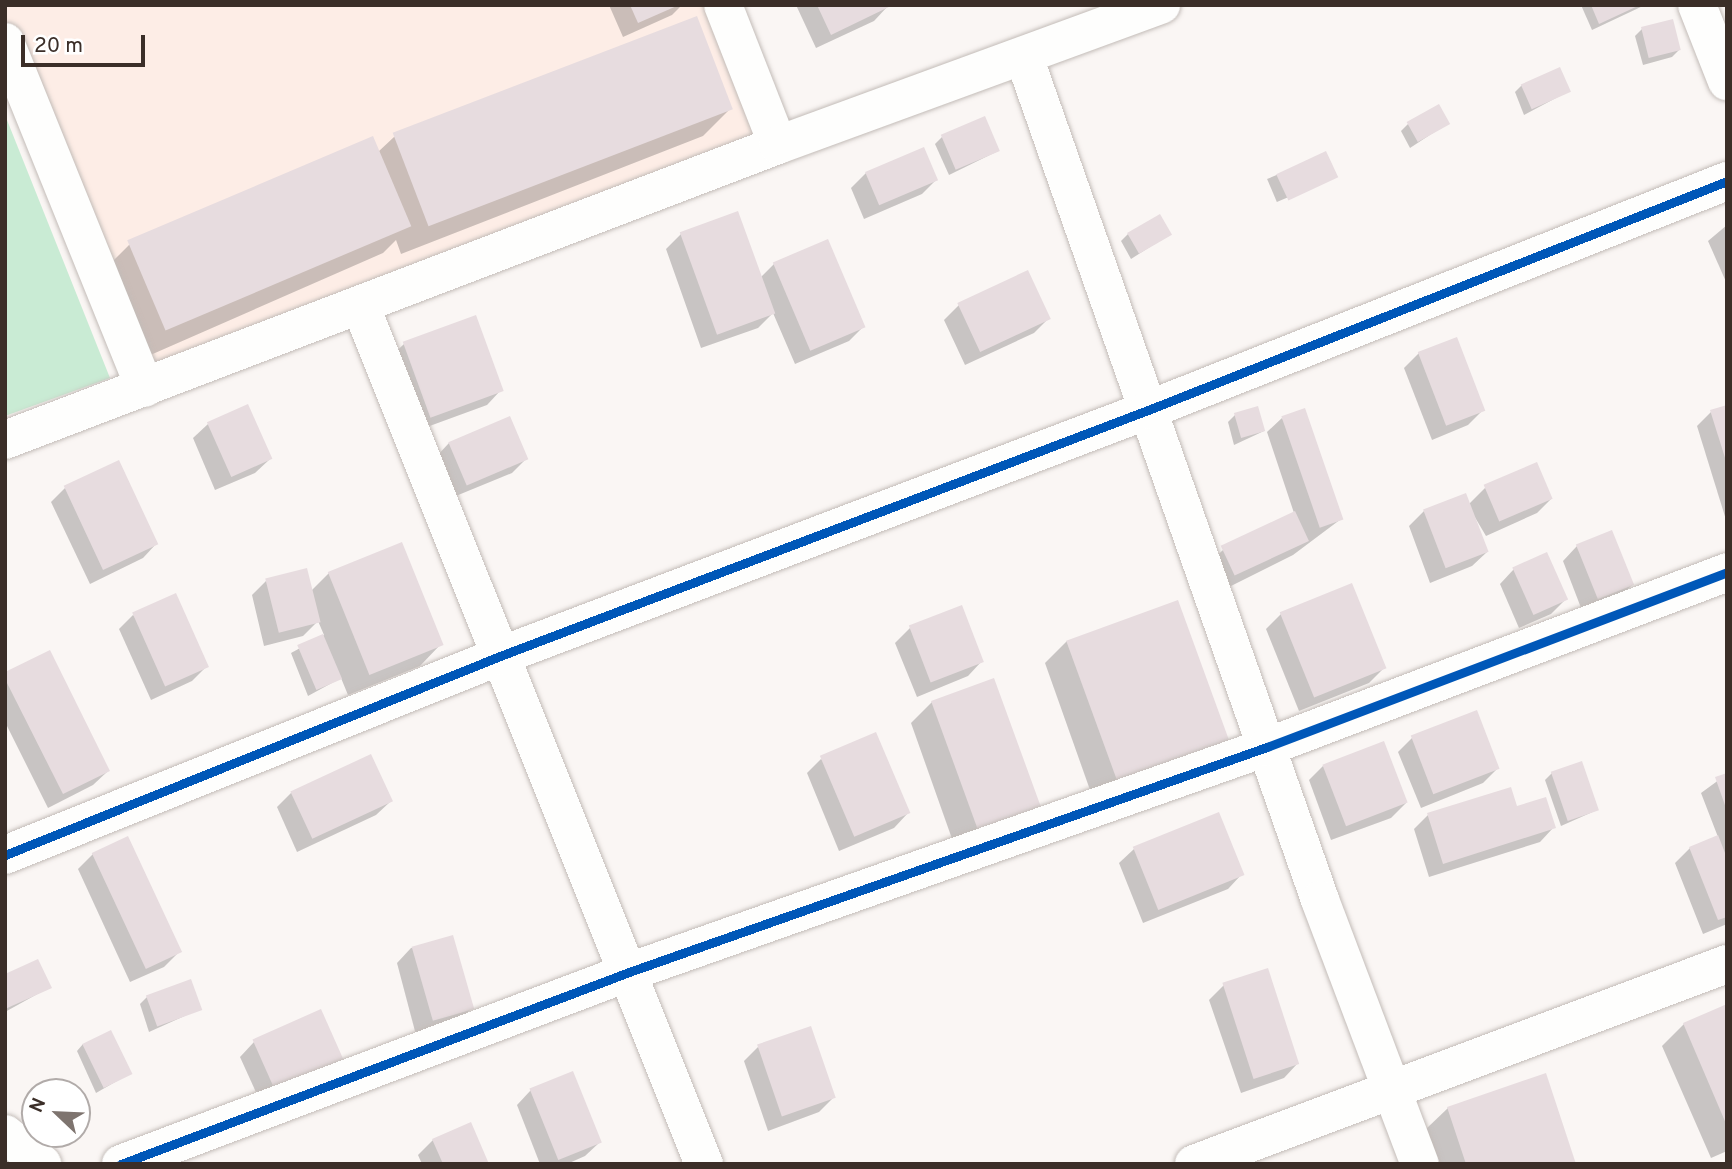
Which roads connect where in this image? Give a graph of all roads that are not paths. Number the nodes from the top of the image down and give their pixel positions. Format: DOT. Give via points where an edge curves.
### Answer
graph roads {
  1 [pos="723,5"];
  2 [pos="1161,5"];
  3 [pos="1697,5"];
  4 [pos="1115,13"];
  5 [pos="5,42"];
  6 [pos="1024,57"];
  7 [pos="1727,81"];
  8 [pos="778,145"];
  9 [pos="1727,181"];
  10 [pos="361,307"];
  11 [pos="145,388"];
  12 [pos="1149,410"];
  13 [pos="5,440"];
  14 [pos="1727,572"];
  15 [pos="500,656"];
  16 [pos="1267,747"];
  17 [pos="5,855"];
  18 [pos="1727,964"];
  19 [pos="629,972"];
  20 [pos="1390,1092"];
  21 [pos="5,1134"];
  22 [pos="42,1164"];
  23 [pos="121,1164"];
  24 [pos="705,1164"];
  25 [pos="1194,1164"];
  26 [pos="1420,1164"];
  1 -- 8 [label="street"];
  2 -- 4 [label="street"];
  3 -- 7 [label="street"];
  4 -- 6 [label="street"];
  5 -- 11 [label="street"];
  6 -- 8 [label="street"];
  6 -- 12 [label="street"];
  8 -- 10 [label="street"];
  9 -- 12 [label="street"];
  10 -- 11 [label="street"];
  10 -- 15 [label="street"];
  11 -- 13 [label="street"];
  12 -- 15 [label="street"];
  12 -- 16 [label="street"];
  14 -- 16 [label="street"];
  15 -- 17 [label="street"];
  15 -- 19 [label="street"];
  16 -- 19 [label="street"];
  16 -- 20 [label="street"];
  18 -- 20 [label="street"];
  19 -- 23 [label="street"];
  19 -- 24 [label="street"];
  20 -- 25 [label="street"];
  20 -- 26 [label="street"];
  21 -- 22 [label="street"];
}
